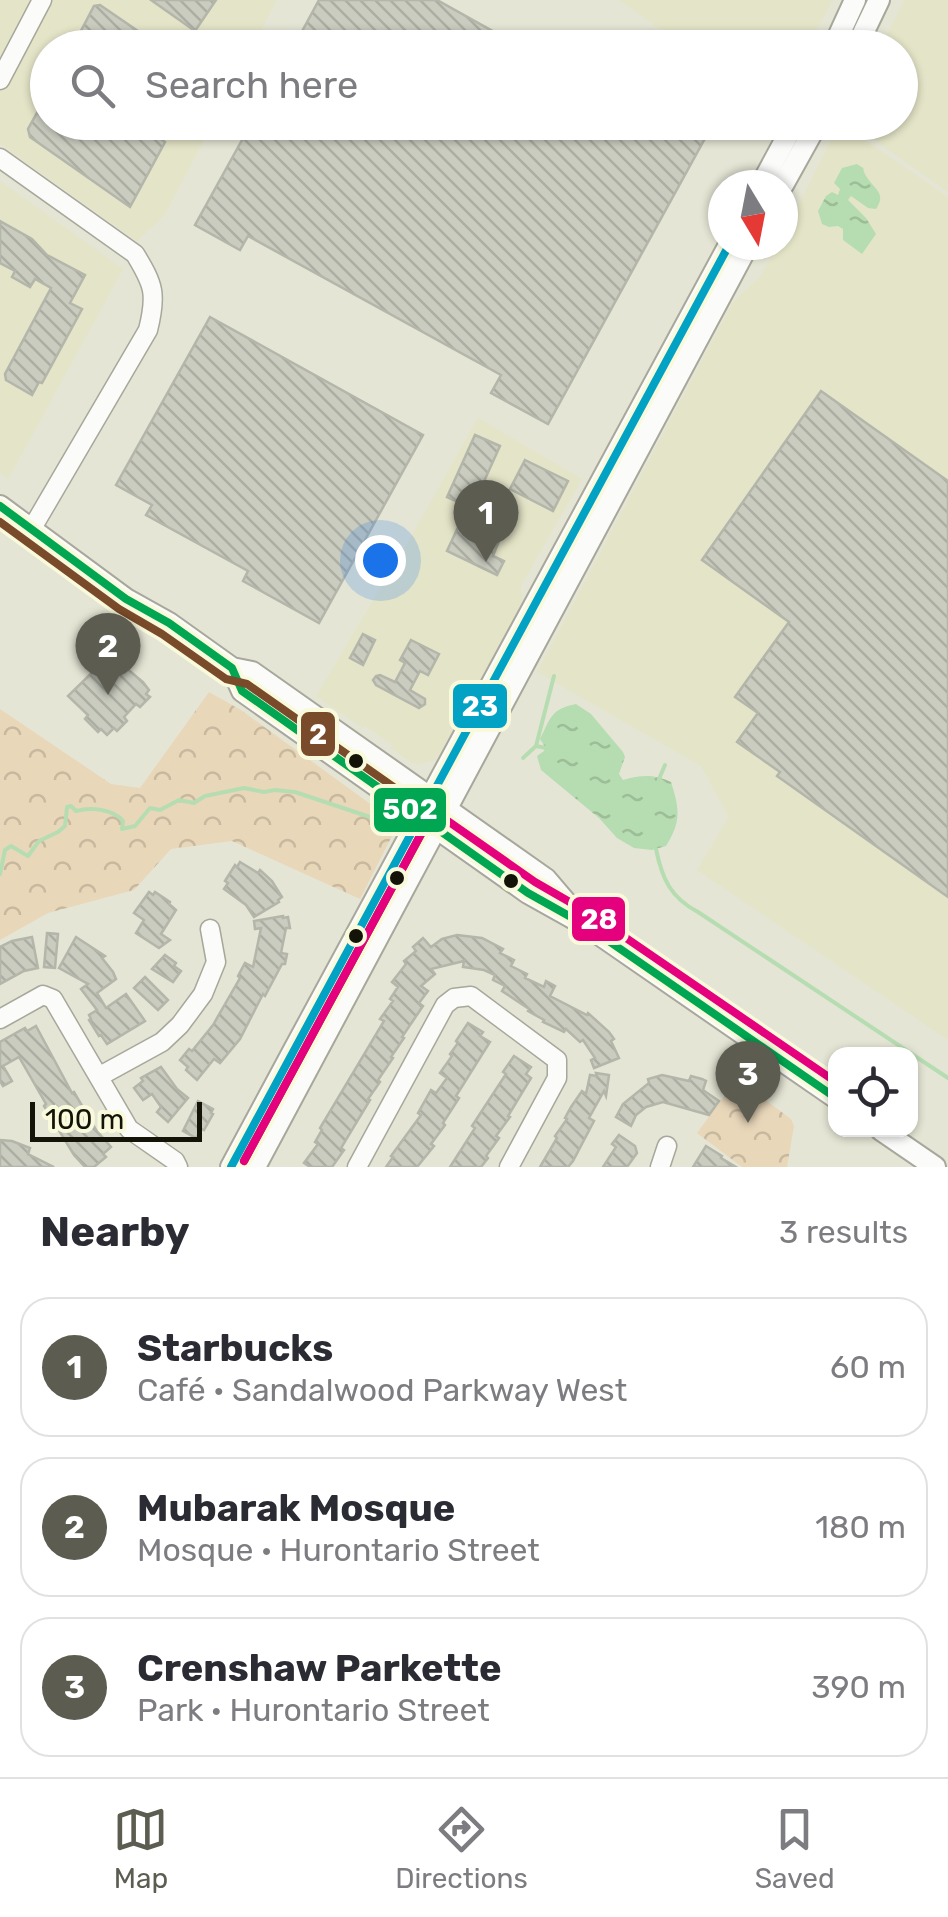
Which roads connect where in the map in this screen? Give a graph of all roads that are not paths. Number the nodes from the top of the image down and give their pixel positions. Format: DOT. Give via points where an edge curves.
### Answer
graph roads {
  1 [pos="42,0"];
  2 [pos="856,0"];
  3 [pos="879,0"];
  4 [pos="842,30"];
  5 [pos="865,30"];
  6 [pos="0,80"];
  7 [pos="786,140"];
  8 [pos="808,140"];
  9 [pos="0,158"];
  10 [pos="770,170"];
  11 [pos="791,170"];
  12 [pos="721,260"];
  13 [pos="740,260"];
  14 [pos="0,506"];
  15 [pos="32,530"];
  16 [pos="232,668"];
  17 [pos="430,797"];
  18 [pos="448,810"];
  19 [pos="419,816"];
  20 [pos="438,829"];
  21 [pos="586,926"];
  22 [pos="210,929"];
  23 [pos="0,1019"];
  24 [pos="100,1076"];
  25 [pos="828,1092"];
  26 [pos="891,1137"];
  27 [pos="666,1146"];
  28 [pos="178,1167"];
  29 [pos="231,1167"];
  30 [pos="255,1167"];
  31 [pos="357,1167"];
  32 [pos="509,1167"];
  33 [pos="660,1167"];
  34 [pos="935,1167"];
  1 -- 6 [label="street"];
  2 -- 4 [label="main road"];
  3 -- 5 [label="main road"];
  7 -- 10 [label="main road"];
  8 -- 11 [label="main road"];
  9 -- 15 [label="street" via="135,254 150,276 154,303 148,330"];
  12 -- 17 [label="main road"];
  13 -- 18 [label="main road"];
  14 -- 15 [label="main road"];
  15 -- 16 [label="main road"];
  16 -- 17 [label="main road" via="252,672"];
  16 -- 19 [label="main road" via="242,691"];
  17 -- 18 [label="main road"];
  17 -- 19 [label="main road"];
  18 -- 20 [label="main road"];
  18 -- 21 [label="main road" via="546,879"];
  19 -- 20 [label="main road"];
  19 -- 29 [label="main road"];
  20 -- 21 [label="main road"];
  20 -- 30 [label="main road"];
  21 -- 25 [label="main road"];
  22 -- 24 [label="street" via="216,962 180,1025"];
  23 -- 24 [label="street" via="43,995 53,999"];
  24 -- 28 [label="street" via="129,1128"];
  26 -- 34 [label="main road"];
  27 -- 33 [label="street"];
  31 -- 32 [label="street" via="445,1006 471,996 557,1060 557,1078"];
}
